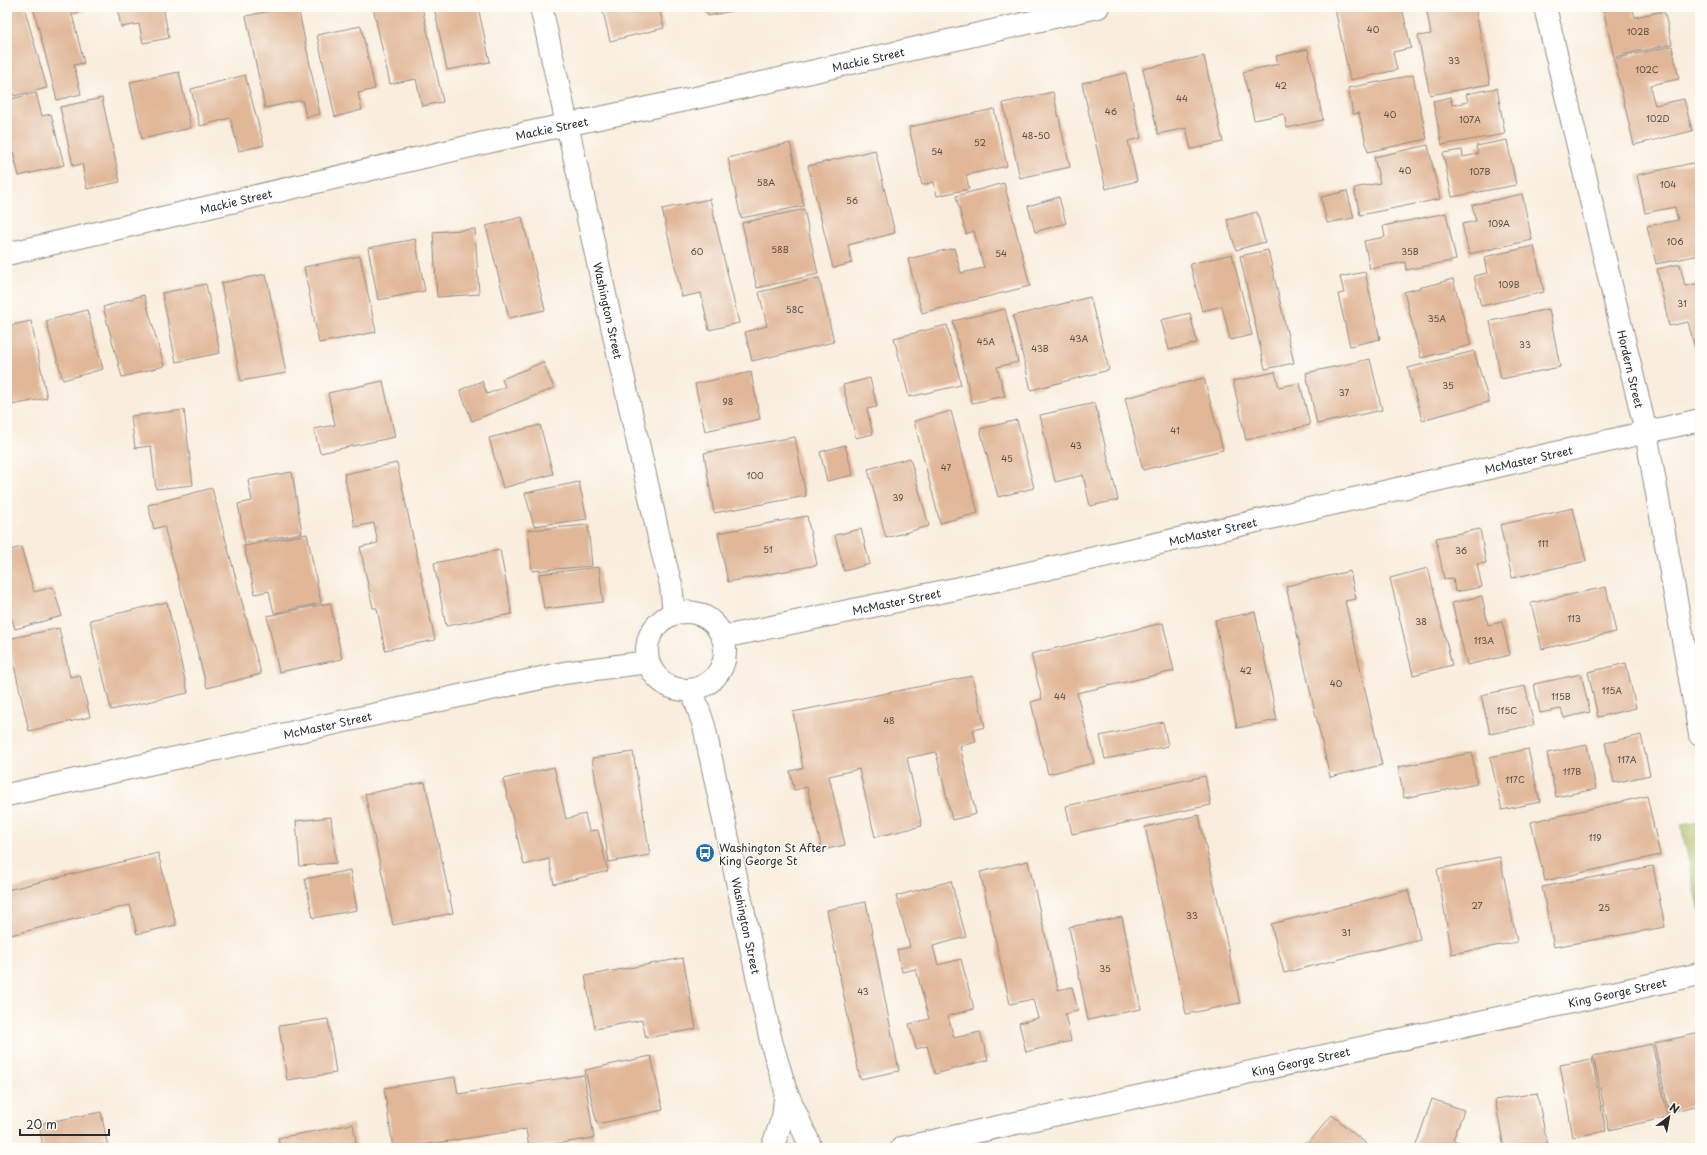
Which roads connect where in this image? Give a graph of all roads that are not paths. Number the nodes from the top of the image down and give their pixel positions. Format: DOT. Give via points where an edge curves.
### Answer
graph roads {
  1 [pos="541,7"];
  2 [pos="1098,7"];
  3 [pos="1545,7"];
  4 [pos="568,124"];
  5 [pos="7,254"];
  6 [pos="1700,420"];
  7 [pos="1646,432"];
  8 [pos="674,613"];
  9 [pos="723,636"];
  10 [pos="648,662"];
  11 [pos="692,690"];
  12 [pos="1700,735"];
  13 [pos="7,795"];
  14 [pos="1700,974"];
  15 [pos="786,1091"];
  16 [pos="812,1145"];
  17 [pos="772,1148"];
  18 [pos="902,1148"];
  1 -- 4 [label="street, Washington Street"];
  2 -- 4 [label="street, Mackie Street" via="890,55"];
  3 -- 7 [label="street, Hordern Street"];
  4 -- 5 [label="street, Mackie Street"];
  4 -- 8 [label="street, Washington Street" via="671,585"];
  6 -- 7 [label="street, McMaster Street"];
  7 -- 9 [label="street, McMaster Street" via="998,580"];
  7 -- 12 [label="street, Hordern Street"];
  8 -- 9 [label="street" via="689,612 703,615"];
  8 -- 10 [label="street" via="657,624 651,632 647,651"];
  9 -- 11 [label="street" via="726,646 723,666 711,682"];
  10 -- 11 [label="street" via="660,680 670,687"];
  10 -- 13 [label="street, McMaster Street" via="564,673"];
  11 -- 15 [label="street, Washington Street" via="704,726 771,1041"];
  14 -- 18 [label="street, King George Street"];
  15 -- 16 [label="street, Washington Street"];
  15 -- 17 [label="street, Washington Street" via="783,1117"];
  16 -- 17 [label="street" via="800,1140 790,1140 780,1142"];
}
